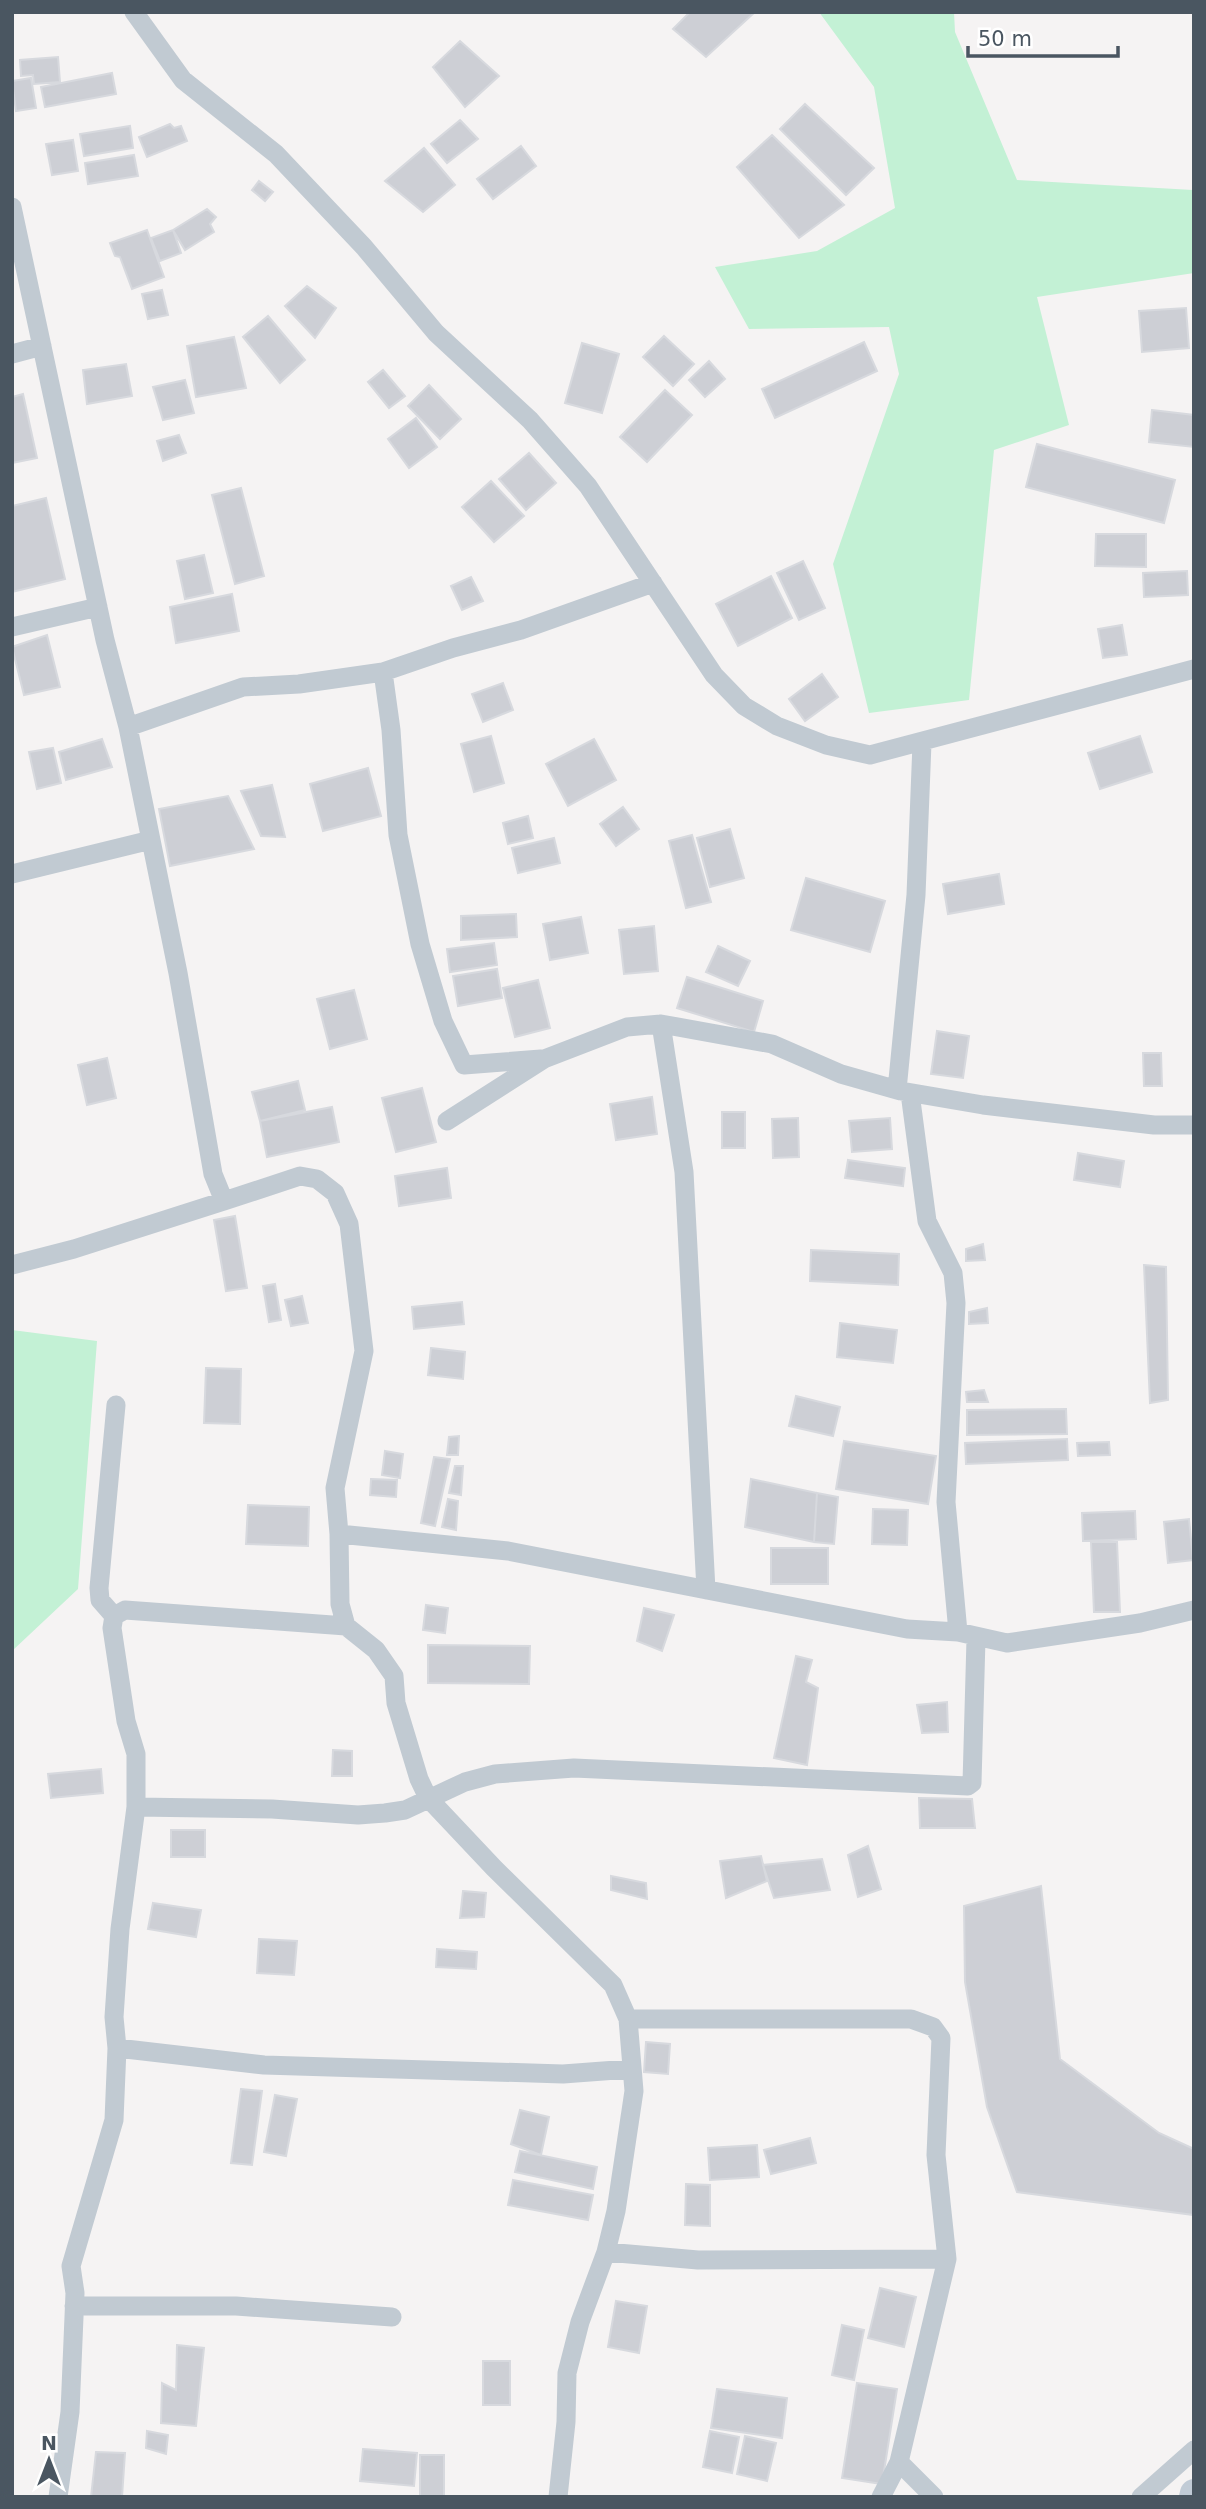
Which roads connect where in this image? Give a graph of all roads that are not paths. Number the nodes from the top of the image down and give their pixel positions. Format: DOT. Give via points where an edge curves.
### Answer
graph roads {
  1 [pos="134,12"];
  2 [pos="12,207"];
  3 [pos="42,346"];
  4 [pos="12,354"];
  5 [pos="653,583"];
  6 [pos="98,607"];
  7 [pos="12,627"];
  8 [pos="1194,669"];
  9 [pos="383,672"];
  10 [pos="128,727"];
  11 [pos="922,743"];
  12 [pos="150,840"];
  13 [pos="12,874"];
  14 [pos="661,1024"];
  15 [pos="544,1059"];
  16 [pos="904,1091"];
  17 [pos="447,1121"];
  18 [pos="1194,1125"];
  19 [pos="224,1201"];
  20 [pos="12,1265"];
  21 [pos="116,1405"];
  22 [pos="339,1534"];
  23 [pos="706,1590"];
  24 [pos="1194,1610"];
  25 [pos="114,1616"];
  26 [pos="346,1626"];
  27 [pos="967,1636"];
  28 [pos="428,1797"];
  29 [pos="136,1807"];
  30 [pos="628,2019"];
  31 [pos="117,2048"];
  32 [pos="630,2069"];
  33 [pos="606,2252"];
  34 [pos="947,2259"];
  35 [pos="74,2306"];
  36 [pos="392,2316"];
  37 [pos="1194,2450"];
  38 [pos="900,2462"];
  39 [pos="58,2497"];
  40 [pos="558,2497"];
  41 [pos="881,2497"];
  42 [pos="934,2497"];
  43 [pos="1141,2497"];
  1 -- 5 [label="street" via="183,80 276,154 364,247 436,333 530,420 588,486"];
  2 -- 3 [label="street"];
  3 -- 4 [label="street"];
  3 -- 6 [label="street"];
  5 -- 9 [label="street"];
  5 -- 11 [label="street" via="714,675 744,706 777,726 826,745 870,755"];
  6 -- 7 [label="street"];
  6 -- 10 [label="street"];
  8 -- 11 [label="street"];
  9 -- 10 [label="street" via="243,687"];
  9 -- 15 [label="street" via="398,835 420,944 443,1021 464,1065"];
  10 -- 12 [label="street"];
  11 -- 16 [label="street"];
  12 -- 13 [label="street"];
  12 -- 19 [label="street" via="208,1155"];
  14 -- 15 [label="street" via="626,1027"];
  14 -- 16 [label="street" via="772,1044 841,1074"];
  14 -- 23 [label="street" via="684,1172"];
  15 -- 17 [label="street"];
  16 -- 18 [label="street" via="1154,1125"];
  16 -- 27 [label="street" via="927,1222 953,1273 956,1303 946,1502"];
  19 -- 20 [label="street"];
  19 -- 22 [label="street" via="300,1176 317,1179 335,1193 349,1224 364,1351 335,1488"];
  21 -- 25 [label="street" via="99,1588 100,1600"];
  22 -- 23 [label="street" via="509,1551"];
  22 -- 26 [label="street" via="340,1604"];
  23 -- 27 [label="street" via="907,1629"];
  24 -- 27 [label="street" via="1007,1643"];
  25 -- 26 [label="street" via="125,1610"];
  25 -- 29 [label="street" via="122,1703 136,1754"];
  26 -- 28 [label="street" via="376,1650 394,1676 396,1703"];
  27 -- 28 [label="street" via="972,1783 968,1786 573,1768 495,1774"];
  28 -- 29 [label="street" via="405,1810 358,1815"];
  28 -- 30 [label="street" via="612,1985"];
  29 -- 31 [label="street" via="120,1929 114,2017"];
  30 -- 32 [label="street"];
  30 -- 34 [label="street" via="911,2019 933,2027 941,2038 936,2155"];
  31 -- 32 [label="street" via="264,2065 563,2074"];
  31 -- 35 [label="street" via="114,2120 71,2266"];
  32 -- 33 [label="street" via="634,2091"];
  33 -- 34 [label="street" via="698,2260"];
  33 -- 40 [label="street" via="567,2373"];
  34 -- 38 [label="street"];
  35 -- 36 [label="street" via="236,2306"];
  35 -- 39 [label="street" via="70,2412"];
  37 -- 43 [label="street"];
  38 -- 41 [label="street"];
  38 -- 42 [label="street"];
}
